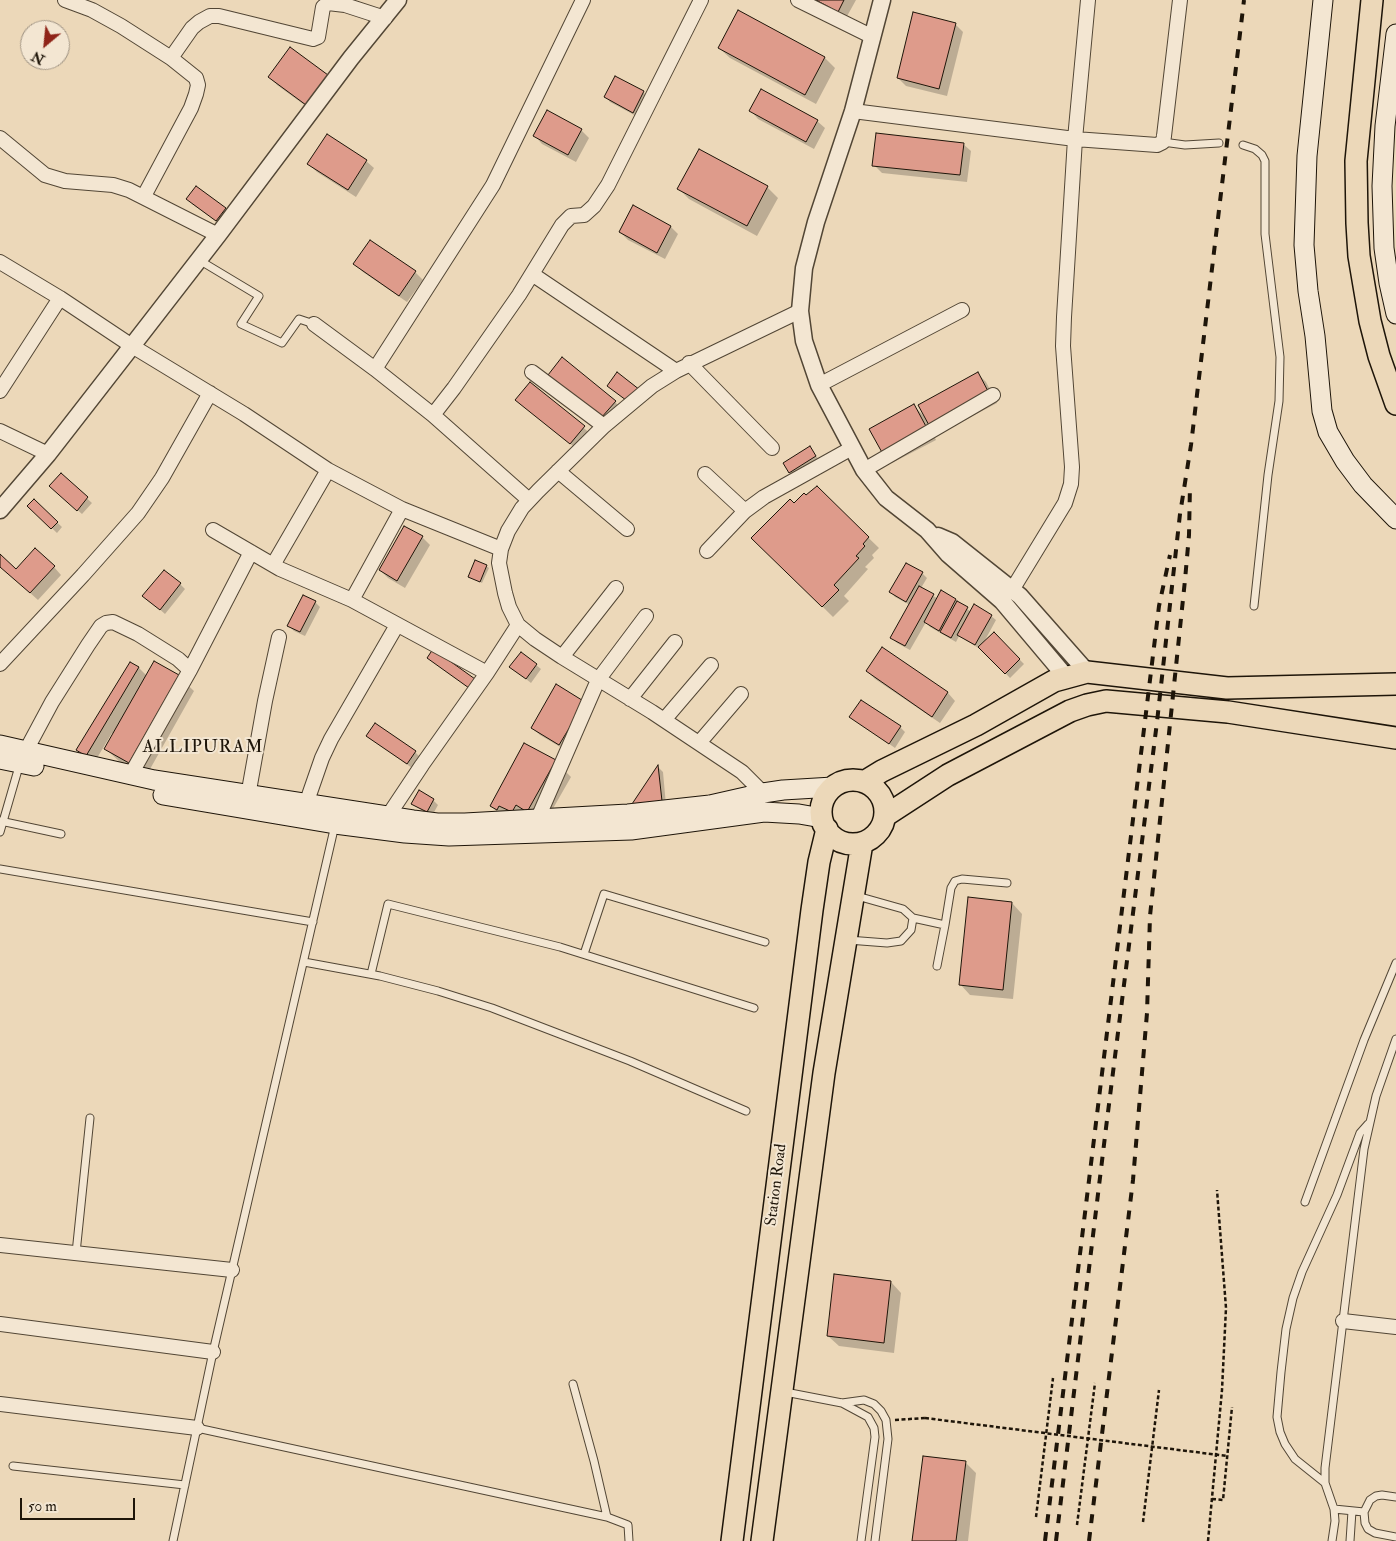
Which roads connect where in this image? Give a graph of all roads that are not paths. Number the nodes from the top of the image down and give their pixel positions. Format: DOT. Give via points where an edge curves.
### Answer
graph roads {
  1 [pos="65,0"];
  2 [pos="398,0"];
  3 [pos="583,0"];
  4 [pos="702,0"];
  5 [pos="798,0"];
  6 [pos="882,0"];
  7 [pos="1088,0"];
  8 [pos="1180,0"];
  9 [pos="1323,0"];
  10 [pos="1372,0"];
  11 [pos="385,18"];
  12 [pos="1396,34"];
  13 [pos="873,37"];
  14 [pos="170,58"];
  15 [pos="853,111"];
  16 [pos="0,138"];
  17 [pos="1075,140"];
  18 [pos="1163,142"];
  19 [pos="1219,143"];
  20 [pos="1243,145"];
  21 [pos="144,196"];
  22 [pos="218,236"];
  23 [pos="199,260"];
  24 [pos="0,262"];
  25 [pos="532,274"];
  26 [pos="60,298"];
  27 [pos="962,310"];
  28 [pos="800,311"];
  29 [pos="1396,314"];
  30 [pos="314,324"];
  31 [pos="132,346"];
  32 [pos="689,363"];
  33 [pos="376,369"];
  34 [pos="676,371"];
  35 [pos="532,372"];
  36 [pos="819,385"];
  37 [pos="0,391"];
  38 [pos="210,393"];
  39 [pos="993,395"];
  40 [pos="1396,404"];
  41 [pos="433,414"];
  42 [pos="604,426"];
  43 [pos="0,431"];
  44 [pos="772,448"];
  45 [pos="852,448"];
  46 [pos="48,454"];
  47 [pos="328,470"];
  48 [pos="864,470"];
  49 [pos="558,471"];
  50 [pos="705,474"];
  51 [pos="529,500"];
  52 [pos="402,509"];
  53 [pos="0,510"];
  54 [pos="745,511"];
  55 [pos="1396,519"];
  56 [pos="627,529"];
  57 [pos="212,530"];
  58 [pos="927,530"];
  59 [pos="501,549"];
  60 [pos="707,551"];
  61 [pos="251,552"];
  62 [pos="273,565"];
  63 [pos="616,588"];
  64 [pos="1012,590"];
  65 [pos="352,600"];
  66 [pos="1254,606"];
  67 [pos="646,616"];
  68 [pos="518,624"];
  69 [pos="397,625"];
  70 [pos="279,637"];
  71 [pos="675,642"];
  72 [pos="562,656"];
  73 [pos="0,664"];
  74 [pos="711,665"];
  75 [pos="190,670"];
  76 [pos="487,673"];
  77 [pos="1097,673"];
  78 [pos="1066,677"];
  79 [pos="598,680"];
  80 [pos="1396,684"];
  81 [pos="741,694"];
  82 [pos="630,699"];
  83 [pos="664,720"];
  84 [pos="1396,738"];
  85 [pos="699,743"];
  86 [pos="0,745"];
  87 [pos="22,757"];
  88 [pos="0,759"];
  89 [pos="130,776"];
  90 [pos="864,782"];
  91 [pos="833,787"];
  92 [pos="763,793"];
  93 [pos="248,796"];
  94 [pos="306,804"];
  95 [pos="885,816"];
  96 [pos="538,818"];
  97 [pos="2,822"];
  98 [pos="386,823"];
  99 [pos="335,824"];
  100 [pos="824,824"];
  101 [pos="0,832"];
  102 [pos="61,834"];
  103 [pos="862,843"];
  104 [pos="0,869"];
  105 [pos="1008,883"];
  106 [pos="853,895"];
  107 [pos="913,918"];
  108 [pos="313,922"];
  109 [pos="945,925"];
  110 [pos="845,940"];
  111 [pos="765,942"];
  112 [pos="584,954"];
  113 [pos="304,962"];
  114 [pos="1396,963"];
  115 [pos="937,966"];
  116 [pos="370,974"];
  117 [pos="754,1008"];
  118 [pos="1396,1039"];
  119 [pos="746,1111"];
  120 [pos="90,1118"];
  121 [pos="1368,1124"];
  122 [pos="1305,1202"];
  123 [pos="0,1245"];
  124 [pos="76,1253"];
  125 [pos="232,1270"];
  126 [pos="1342,1321"];
  127 [pos="0,1324"];
  128 [pos="1396,1327"];
  129 [pos="213,1352"];
  130 [pos="573,1384"];
  131 [pos="782,1392"];
  132 [pos="842,1403"];
  133 [pos="0,1404"];
  134 [pos="197,1428"];
  135 [pos="14,1466"];
  136 [pos="1325,1483"];
  137 [pos="185,1485"];
  138 [pos="1396,1497"];
  139 [pos="1334,1509"];
  140 [pos="1352,1511"];
  141 [pos="1364,1512"];
  142 [pos="607,1517"];
  143 [pos="1396,1537"];
  144 [pos="173,1541"];
  145 [pos="628,1541"];
  146 [pos="732,1541"];
  147 [pos="762,1541"];
  148 [pos="861,1541"];
  149 [pos="875,1541"];
  150 [pos="1332,1541"];
  151 [pos="1350,1541"];
  1 -- 14 [label="street" via="121,26"];
  2 -- 11 [label="street"];
  3 -- 33 [label="street" via="493,185"];
  4 -- 25 [label="street" via="608,185 584,215 571,216 562,225"];
  5 -- 13 [label="street"];
  6 -- 13 [label="street"];
  7 -- 17 [label="street"];
  8 -- 18 [label="street"];
  9 -- 55 [label="main road" via="1307,156 1304,245 1322,411 1328,432 1346,461 1363,485"];
  10 -- 40 [label="main road" via="1356,161 1357,223 1370,321"];
  11 -- 14 [label="street" via="328,3 318,37 313,39 210,16 192,28"];
  11 -- 22 [label="street" via="351,58"];
  12 -- 29 [label="main road" via="1385,126 1382,193 1384,248"];
  13 -- 15 [label="street"];
  14 -- 21 [label="street" via="196,78 198,85 183,124"];
  15 -- 17 [label="street"];
  15 -- 28 [label="street" via="816,222 804,268"];
  16 -- 21 [label="street" via="36,169 52,178 112,185"];
  17 -- 18 [label="street" via="1157,145"];
  17 -- 64 [label="street" via="1063,346 1071,484 1065,503"];
  18 -- 19 [label="lane" via="1185,145"];
  20 -- 66 [label="lane" via="1255,149 1265,161 1265,234 1280,357 1279,401"];
  21 -- 22 [label="street"];
  22 -- 23 [label="street"];
  23 -- 30 [label="lane" via="259,296 241,324 282,343 299,319"];
  23 -- 31 [label="street"];
  24 -- 26 [label="street"];
  25 -- 34 [label="street"];
  25 -- 41 [label="street"];
  26 -- 31 [label="street"];
  26 -- 37 [label="street"];
  27 -- 36 [label="street"];
  28 -- 32 [label="street"];
  28 -- 36 [label="street" via="804,341"];
  30 -- 33 [label="street"];
  31 -- 38 [label="street"];
  31 -- 46 [label="street"];
  32 -- 34 [label="street"];
  32 -- 44 [label="street"];
  33 -- 41 [label="street"];
  34 -- 42 [label="street" via="652,386"];
  35 -- 42 [label="street"];
  36 -- 45 [label="street"];
  38 -- 47 [label="street"];
  38 -- 73 [label="street" via="162,478 138,513"];
  39 -- 48 [label="street"];
  41 -- 51 [label="street"];
  42 -- 49 [label="street"];
  43 -- 46 [label="street"];
  45 -- 48 [label="street"];
  45 -- 54 [label="street" via="770,493"];
  46 -- 53 [label="street"];
  47 -- 52 [label="street"];
  47 -- 62 [label="street"];
  48 -- 58 [label="street" via="886,498"];
  49 -- 51 [label="street"];
  49 -- 56 [label="street"];
  50 -- 54 [label="street"];
  51 -- 59 [label="street" via="513,521"];
  52 -- 59 [label="street"];
  52 -- 65 [label="street"];
  54 -- 60 [label="street"];
  57 -- 61 [label="street"];
  58 -- 64 [label="street" via="952,542"];
  58 -- 78 [label="street" via="948,554 1002,601"];
  59 -- 68 [label="street" via="501,578 509,607"];
  61 -- 62 [label="street"];
  61 -- 75 [label="street"];
  62 -- 65 [label="street"];
  63 -- 72 [label="street"];
  64 -- 77 [label="street"];
  65 -- 69 [label="street"];
  67 -- 79 [label="street"];
  68 -- 72 [label="street"];
  68 -- 76 [label="street"];
  69 -- 76 [label="street"];
  69 -- 94 [label="street" via="331,739"];
  70 -- 93 [label="street"];
  71 -- 82 [label="street"];
  72 -- 79 [label="street"];
  74 -- 83 [label="street"];
  75 -- 87 [label="street" via="138,634 113,622 106,623 70,673"];
  75 -- 89 [label="street"];
  76 -- 98 [label="street"];
  77 -- 78 [label="main road"];
  77 -- 80 [label="main road" via="1227,688"];
  78 -- 90 [label="main road"];
  79 -- 82 [label="street"];
  79 -- 96 [label="street"];
  81 -- 85 [label="street"];
  82 -- 83 [label="street"];
  83 -- 85 [label="street"];
  84 -- 95 [label="main road" via="1248,715 1106,701 1070,711 948,775"];
  85 -- 92 [label="street" via="742,772"];
  86 -- 87 [label="main road"];
  87 -- 88 [label="main road"];
  87 -- 89 [label="main road"];
  87 -- 97 [label="lane"];
  87 -- 99 [label="main road" via="180,798"];
  89 -- 93 [label="main road"];
  90 -- 91 [label="main road" via="848,780"];
  90 -- 95 [label="main road" via="876,789 884,802"];
  91 -- 92 [label="main road"];
  91 -- 100 [label="main road" via="822,807"];
  92 -- 96 [label="main road" via="678,809"];
  93 -- 94 [label="main road"];
  94 -- 98 [label="main road"];
  95 -- 103 [label="main road" via="882,828 873,838"];
  96 -- 98 [label="main road" via="465,823"];
  97 -- 101 [label="lane"];
  97 -- 102 [label="lane"];
  98 -- 99 [label="main road"];
  98 -- 100 [label="main road" via="449,836 630,830 764,812 799,814"];
  99 -- 108 [label="lane"];
  100 -- 103 [label="main road" via="836,839 848,844"];
  100 -- 146 [label="main road, Station Road"];
  103 -- 106 [label="main road, Station Road"];
  104 -- 108 [label="lane"];
  105 -- 109 [label="lane" via="955,881"];
  106 -- 107 [label="lane" via="903,909"];
  106 -- 110 [label="main road, Station Road"];
  107 -- 109 [label="lane"];
  107 -- 110 [label="lane" via="911,930 901,941 886,944"];
  108 -- 113 [label="lane"];
  109 -- 115 [label="lane"];
  110 -- 131 [label="main road, Station Road"];
  111 -- 112 [label="lane" via="604,894"];
  112 -- 116 [label="lane" via="388,904"];
  112 -- 117 [label="lane"];
  113 -- 116 [label="lane"];
  113 -- 125 [label="lane"];
  114 -- 122 [label="lane" via="1364,1040"];
  116 -- 119 [label="lane" via="492,1008 630,1061"];
  118 -- 121 [label="lane"];
  120 -- 124 [label="lane"];
  121 -- 126 [label="lane"];
  121 -- 136 [label="lane" via="1360,1134 1302,1272 1286,1329 1277,1417 1280,1432 1296,1459"];
  123 -- 124 [label="street"];
  124 -- 125 [label="street"];
  125 -- 129 [label="lane"];
  126 -- 128 [label="street"];
  126 -- 136 [label="lane"];
  127 -- 129 [label="street"];
  129 -- 134 [label="lane"];
  130 -- 142 [label="lane"];
  131 -- 132 [label="lane"];
  131 -- 147 [label="main road, Station Road"];
  132 -- 148 [label="lane" via="868,1417 874,1428"];
  132 -- 149 [label="lane" via="864,1400 874,1404 886,1420 888,1440"];
  133 -- 134 [label="street"];
  134 -- 137 [label="lane"];
  134 -- 142 [label="lane"];
  135 -- 137 [label="lane"];
  136 -- 139 [label="lane"];
  137 -- 144 [label="lane"];
  138 -- 141 [label="lane" via="1376,1496"];
  139 -- 140 [label="lane"];
  139 -- 150 [label="lane"];
  140 -- 141 [label="lane"];
  140 -- 151 [label="lane"];
  141 -- 143 [label="lane" via="1368,1528 1375,1533"];
  142 -- 145 [label="lane" via="628,1525"];
}
